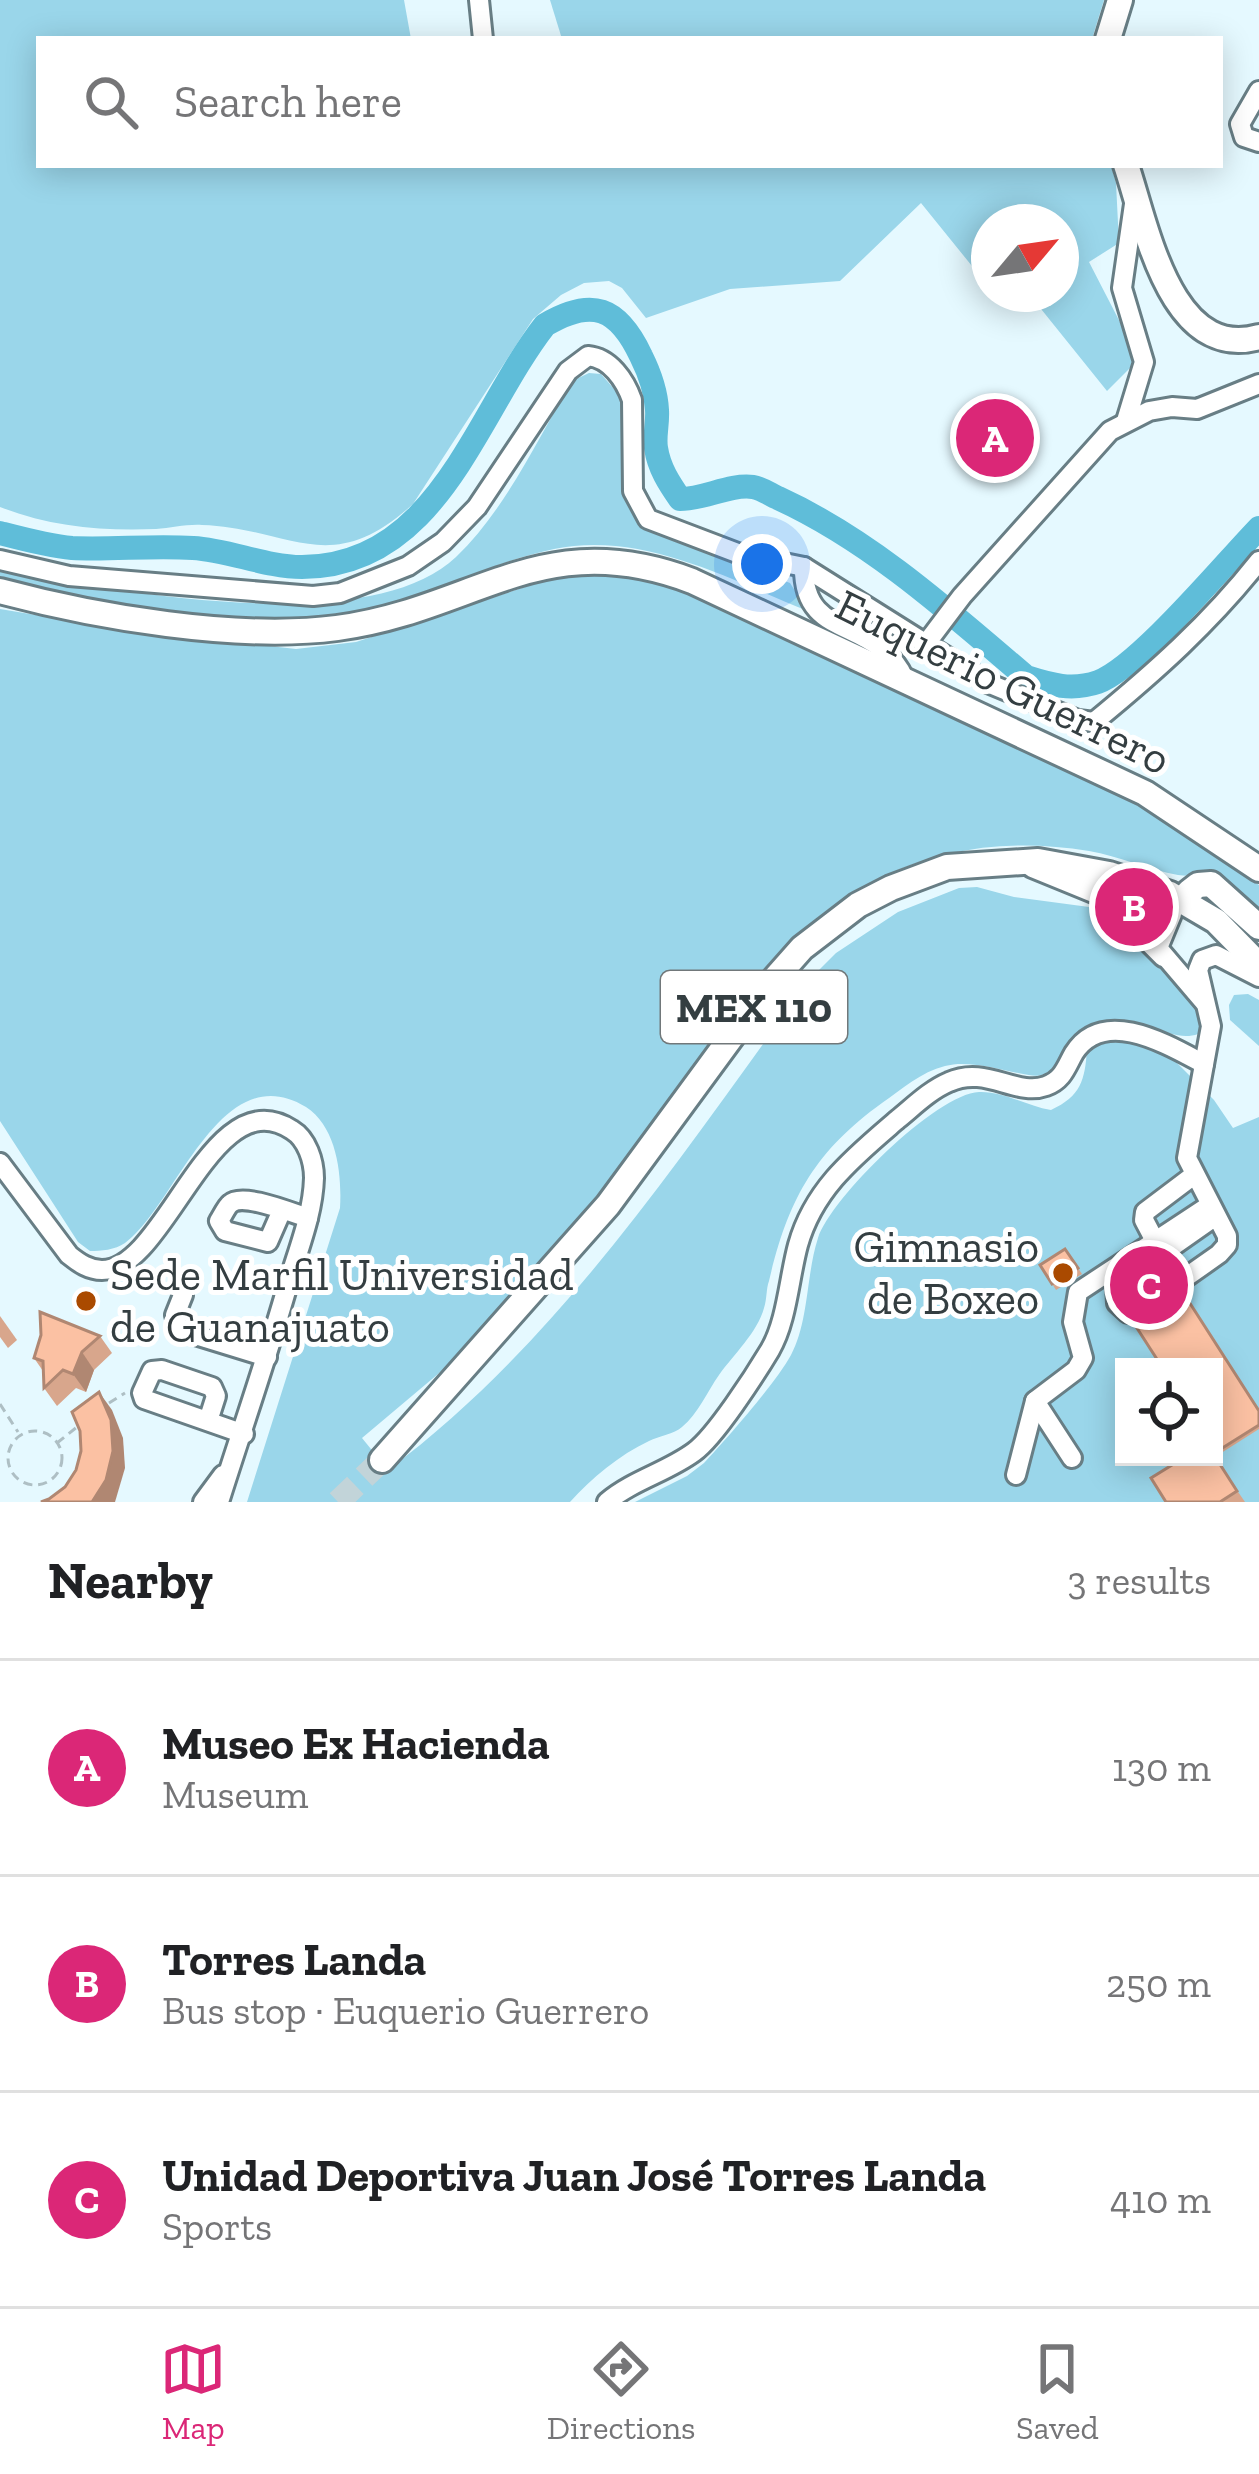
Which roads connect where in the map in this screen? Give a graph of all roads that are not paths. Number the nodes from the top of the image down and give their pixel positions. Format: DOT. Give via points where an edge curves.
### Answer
graph roads {
  1 [pos="479,0"];
  2 [pos="1120,0"];
  3 [pos="483,36"];
  4 [pos="1109,36"];
  5 [pos="1259,91"];
  6 [pos="1259,142"];
  7 [pos="1127,168"];
  8 [pos="1136,194"];
  9 [pos="1259,337"];
  10 [pos="1259,384"];
  11 [pos="1126,421"];
  12 [pos="0,560"];
  13 [pos="1259,561"];
  14 [pos="804,567"];
  15 [pos="0,591"];
  16 [pos="926,645"];
  17 [pos="905,680"];
  18 [pos="1011,860"];
  19 [pos="1259,869"];
  20 [pos="1177,900"];
  21 [pos="1259,927"];
  22 [pos="1163,957"];
  23 [pos="1259,965"];
  24 [pos="1259,977"];
  25 [pos="1204,1002"];
  26 [pos="1204,1064"];
  27 [pos="0,1163"];
  28 [pos="1194,1175"];
  29 [pos="282,1210"];
  30 [pos="1213,1210"];
  31 [pos="308,1218"];
  32 [pos="1160,1246"];
  33 [pos="1182,1280"];
  34 [pos="183,1295"];
  35 [pos="267,1357"];
  36 [pos="1035,1401"];
  37 [pos="208,1420"];
  38 [pos="244,1434"];
  39 [pos="1072,1457"];
  40 [pos="382,1460"];
  41 [pos="234,1462"];
  42 [pos="1016,1475"];
  43 [pos="203,1502"];
  44 [pos="219,1502"];
  45 [pos="608,1502"];
  1 -- 3 [label="street"];
  2 -- 4 [label="main road"];
  5 -- 6 [label="street" via="1240,124 1244,137"];
  7 -- 8 [label="main road"];
  8 -- 9 [label="main road" via="1180,309 1223,338"];
  8 -- 11 [label="street" via="1122,288 1144,362"];
  10 -- 11 [label="street" via="1197,409 1172,407"];
  11 -- 16 [label="street" via="1109,431"];
  12 -- 14 [label="street" via="69,576 340,593 443,542 477,507 568,371 597,356 621,376 632,400 633,491 649,519 740,554"];
  13 -- 16 [label="street" via="1219,613 1094,722 990,684"];
  14 -- 16 [label="street"];
  14 -- 17 [label="street" via="817,612 876,641"];
  15 -- 17 [label="main road, Euquerio Guerrero" via="132,617 308,631 381,618 554,563 623,561 692,580"];
  17 -- 19 [label="main road, Euquerio Guerrero" via="1144,793"];
  18 -- 20 [label="main road, MEX 110" via="1088,869"];
  18 -- 22 [label="street" via="1103,897"];
  18 -- 40 [label="main road, MEX 110" via="919,876 858,905 802,948 608,1205"];
  20 -- 21 [label="main road" via="1211,884"];
  20 -- 22 [label="street" via="1158,942"];
  20 -- 23 [label="main road, MEX 110" via="1216,920"];
  22 -- 25 [label="street"];
  24 -- 25 [label="street" via="1226,957 1208,957 1198,970"];
  25 -- 26 [label="street" via="1211,1026"];
  26 -- 28 [label="street" via="1187,1143"];
  26 -- 45 [label="street" via="1150,1037 1096,1032 1052,1085 965,1075 920,1101 822,1191 800,1240 774,1341 704,1443"];
  27 -- 31 [label="street" via="69,1255 100,1270 141,1247 226,1139 276,1123 304,1142 314,1179"];
  28 -- 30 [label="street"];
  28 -- 32 [label="street" via="1144,1212"];
  29 -- 31 [label="street"];
  30 -- 32 [label="street"];
  30 -- 33 [label="street" via="1227,1245"];
  31 -- 35 [label="street"];
  32 -- 33 [label="street"];
  32 -- 33 [label="street" via="1116,1286 1117,1303 1132,1313"];
  32 -- 36 [label="street" via="1078,1292 1073,1322 1083,1358"];
  34 -- 35 [label="street" via="179,1330"];
  35 -- 38 [label="street"];
  36 -- 39 [label="street"];
  36 -- 42 [label="street"];
  37 -- 37 [label="street" via="212,1387 155,1370 147,1377 144,1399"];
  37 -- 38 [label="street"];
  38 -- 41 [label="street"];
  41 -- 43 [label="street"];
  41 -- 44 [label="street"];
}
